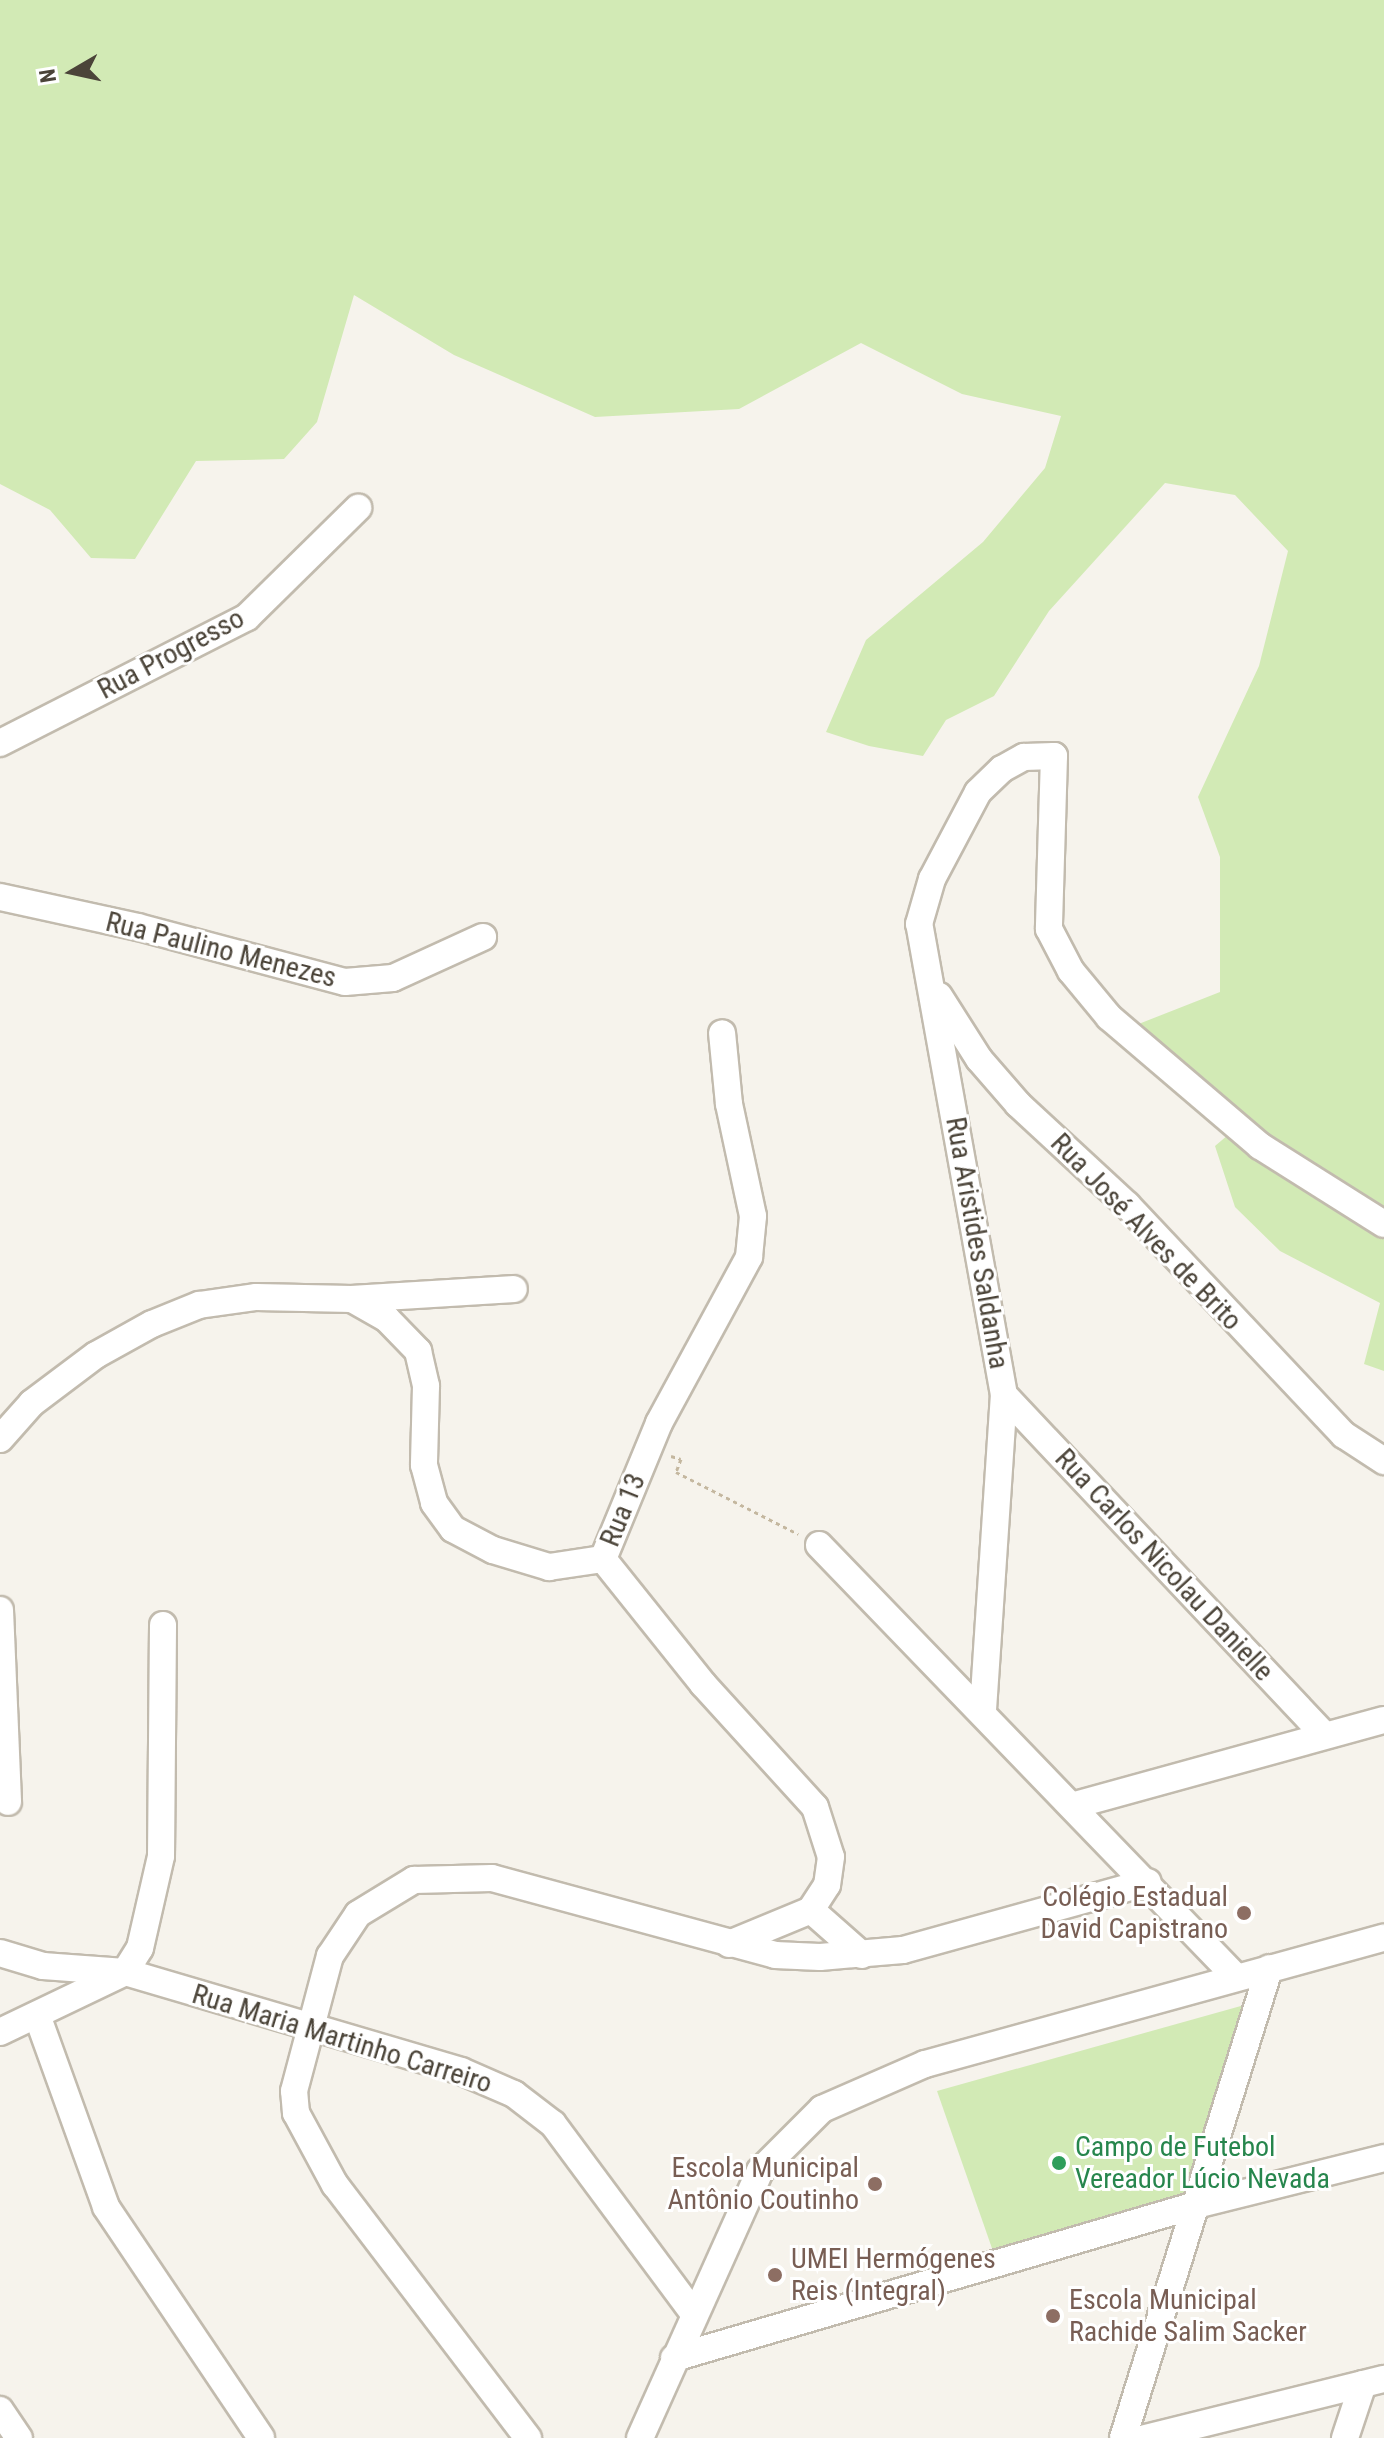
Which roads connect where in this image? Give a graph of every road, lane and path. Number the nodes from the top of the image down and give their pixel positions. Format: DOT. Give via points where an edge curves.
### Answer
graph roads {
  1 [pos="358,508"];
  2 [pos="0,743"];
  3 [pos="0,897"];
  4 [pos="483,937"];
  5 [pos="931,983"];
  6 [pos="722,1033"];
  7 [pos="1384,1224"];
  8 [pos="514,1289"];
  9 [pos="352,1299"];
  10 [pos="1004,1395"];
  11 [pos="0,1439"];
  12 [pos="1384,1461"];
  13 [pos="666,1470"];
  14 [pos="819,1545"];
  15 [pos="603,1559"];
  16 [pos="0,1610"];
  17 [pos="163,1625"];
  18 [pos="983,1710"];
  19 [pos="1384,1720"];
  20 [pos="1324,1735"];
  21 [pos="8,1802"];
  22 [pos="1075,1805"];
  23 [pos="1148,1882"];
  24 [pos="811,1910"];
  25 [pos="1384,1938"];
  26 [pos="729,1944"];
  27 [pos="0,1953"];
  28 [pos="862,1955"];
  29 [pos="1269,1968"];
  30 [pos="125,1972"];
  31 [pos="1235,1976"];
  32 [pos="37,2015"];
  33 [pos="310,2026"];
  34 [pos="0,2032"];
  35 [pos="1384,2158"];
  36 [pos="1196,2205"];
  37 [pos="694,2314"];
  38 [pos="674,2358"];
  39 [pos="1373,2382"];
  40 [pos="0,2410"];
  41 [pos="19,2438"];
  42 [pos="261,2438"];
  43 [pos="528,2438"];
  44 [pos="640,2438"];
  45 [pos="1123,2438"];
  46 [pos="1145,2438"];
  47 [pos="1345,2438"];
  1 -- 2 [label="street, Rua Progresso" via="247,617"];
  3 -- 4 [label="street, Rua Paulino Menezes" via="345,982 393,978"];
  5 -- 7 [label="street, Rua Aristides Saldanha" via="919,924 932,879 978,792 1024,757 1054,756 1049,929 1071,971 1109,1017 1260,1146"];
  5 -- 10 [label="street, Rua Aristides Saldanha"];
  5 -- 12 [label="street, Rua José Alves de Brito" via="979,1059 1018,1104 1127,1205 1344,1435"];
  6 -- 15 [label="street, Rua 13" via="729,1104 753,1216 749,1257 659,1423"];
  8 -- 9 [label="street"];
  9 -- 11 [label="street" via="256,1297 199,1305 96,1355 32,1403"];
  9 -- 15 [label="street" via="387,1319 418,1351 426,1386 424,1465 434,1503 453,1529 493,1550 549,1567"];
  10 -- 18 [label="street, Rua Aristides Saldanha"];
  10 -- 20 [label="street, Rua Carlos Nicolau Danielle"];
  13 -- 14 [label="path" via="671,1455 681,1459 676,1472"];
  14 -- 18 [label="street"];
  15 -- 24 [label="street, Rua 13" via="703,1684 815,1807 831,1857 827,1885"];
  16 -- 21 [label="street"];
  17 -- 30 [label="street" via="161,1856 153,1909"];
  18 -- 22 [label="street"];
  19 -- 20 [label="street"];
  20 -- 22 [label="street"];
  22 -- 23 [label="street"];
  23 -- 28 [label="street" via="903,1950"];
  23 -- 31 [label="street"];
  24 -- 26 [label="street"];
  24 -- 28 [label="street"];
  25 -- 29 [label="street"];
  26 -- 28 [label="street" via="775,1955"];
  26 -- 33 [label="street" via="492,1878 414,1880 358,1914 330,1956"];
  27 -- 30 [label="street, Rua Maria Martinho Carreiro" via="43,1966"];
  29 -- 31 [label="street"];
  29 -- 36 [label="street"];
  30 -- 32 [label="street"];
  30 -- 33 [label="street, Rua Maria Martinho Carreiro"];
  31 -- 37 [label="street" via="925,2064 822,2109 760,2171"];
  32 -- 34 [label="street"];
  32 -- 42 [label="street" via="106,2207"];
  33 -- 37 [label="street, Rua Maria Martinho Carreiro" via="461,2071 514,2094 553,2124"];
  33 -- 43 [label="street" via="294,2102 310,2141 335,2185"];
  35 -- 36 [label="street"];
  36 -- 38 [label="street"];
  36 -- 45 [label="street"];
  37 -- 38 [label="street"];
  38 -- 44 [label="street"];
  39 -- 46 [label="street"];
  39 -- 47 [label="street"];
  40 -- 41 [label="street"];
}
